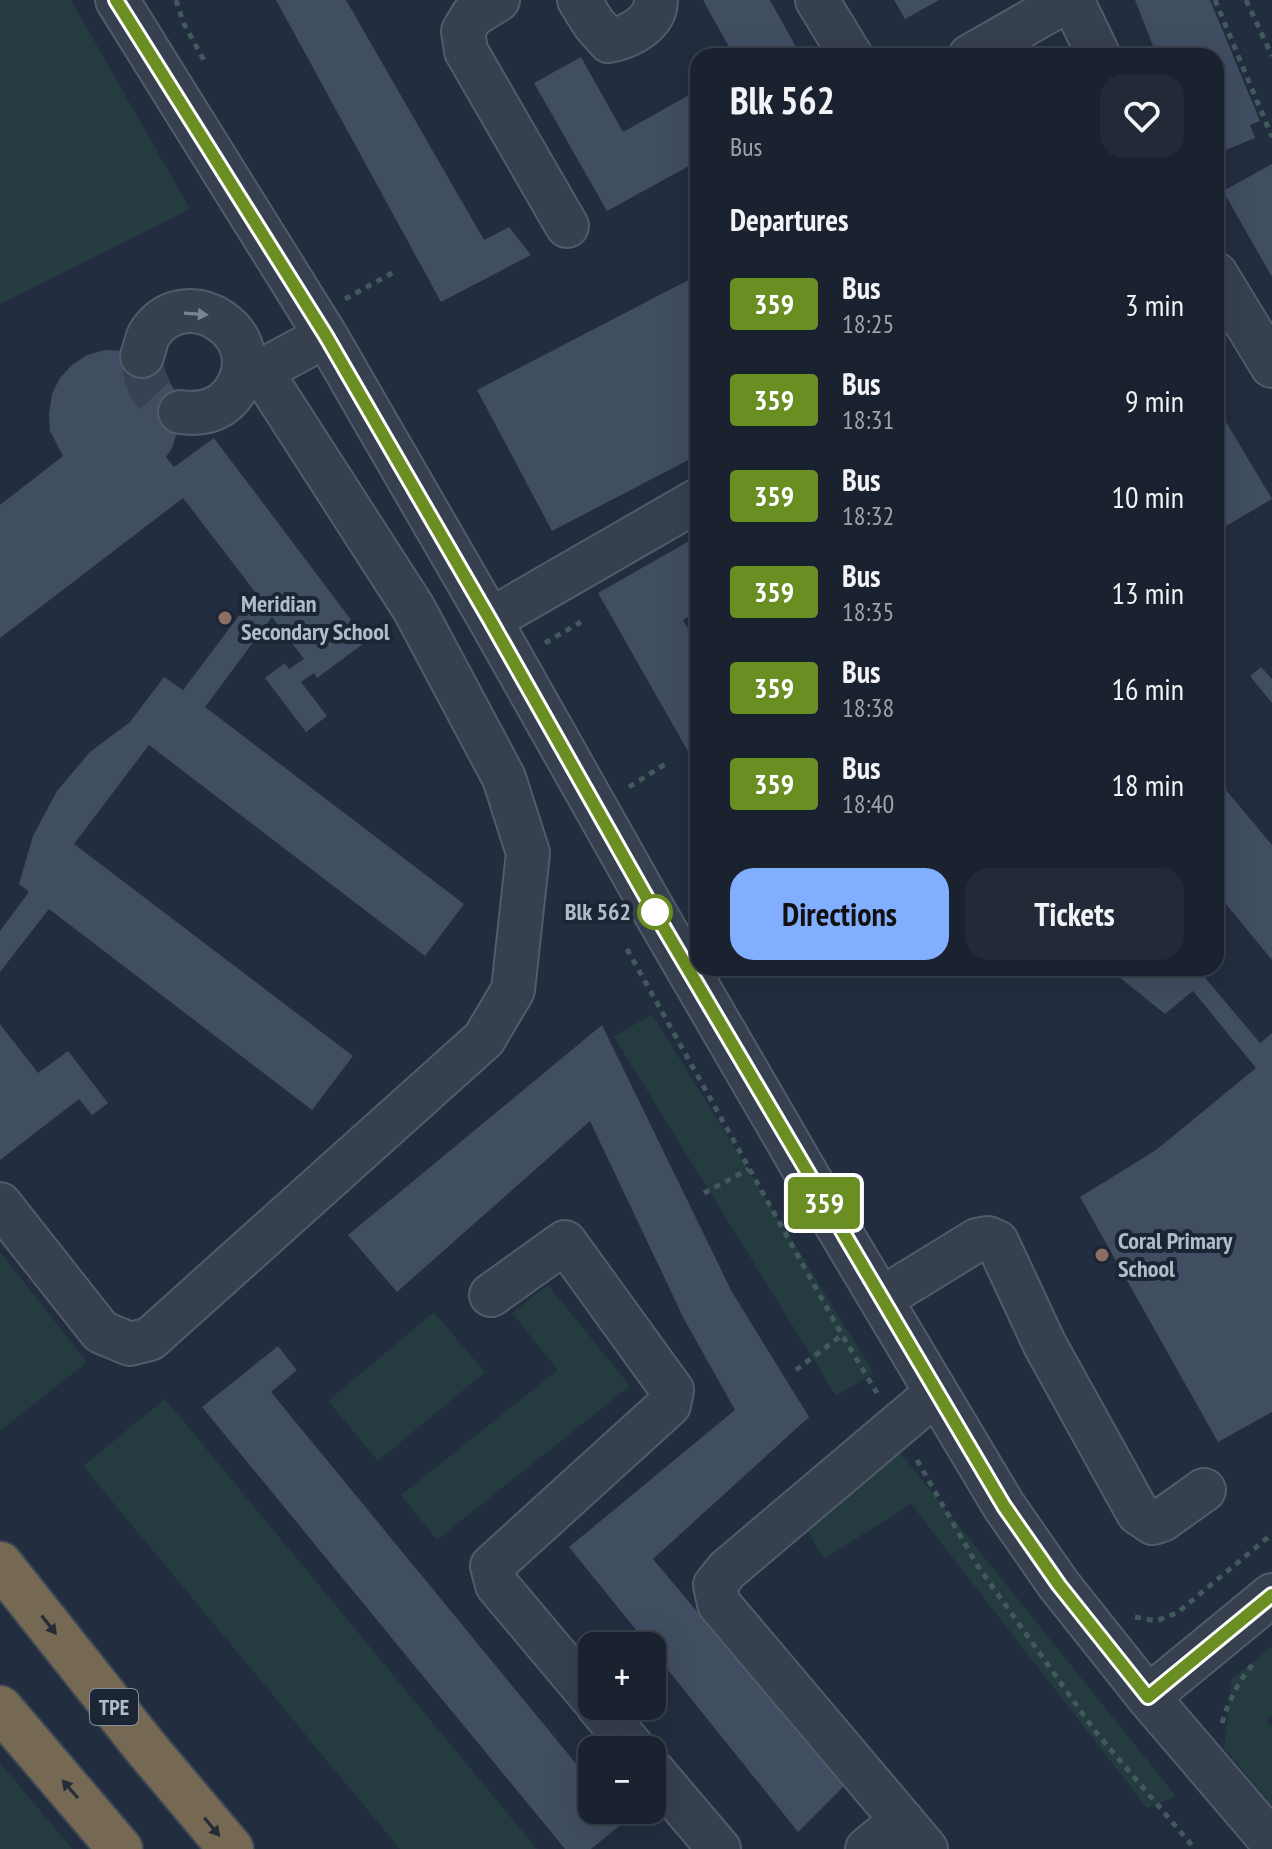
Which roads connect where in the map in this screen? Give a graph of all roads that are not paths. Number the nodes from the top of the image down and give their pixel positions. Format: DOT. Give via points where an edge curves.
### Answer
graph roads {
  1 [pos="117,0"];
  2 [pos="151,0"];
  3 [pos="498,0"];
  4 [pos="579,0"];
  5 [pos="656,0"];
  6 [pos="817,0"];
  7 [pos="1070,0"];
  8 [pos="846,48"];
  9 [pos="984,48"];
  10 [pos="1095,48"];
  11 [pos="172,88"];
  12 [pos="567,226"];
  13 [pos="1224,287"];
  14 [pos="326,336"];
  15 [pos="142,356"];
  16 [pos="1272,366"];
  17 [pos="251,376"];
  18 [pos="180,412"];
  19 [pos="690,505"];
  20 [pos="490,620"];
  21 [pos="690,973"];
  22 [pos="692,976"];
  23 [pos="0,1204"];
  24 [pos="491,1295"];
  25 [pos="881,1299"];
  26 [pos="936,1393"];
  27 [pos="1204,1490"];
  28 [pos="0,1564"];
  29 [pos="1272,1595"];
  30 [pos="578,1681"];
  31 [pos="1164,1684"];
  32 [pos="0,1708"];
  33 [pos="610,1720"];
  34 [pos="623,1736"];
  35 [pos="666,1787"];
  36 [pos="914,1834"];
  37 [pos="1272,1842"];
  38 [pos="120,1849"];
  39 [pos="231,1849"];
  40 [pos="719,1849"];
  41 [pos="867,1849"];
  1 -- 11 [label="street"];
  2 -- 11 [label="street"];
  3 -- 12 [label="street" via="472,16 463,31 466,51"];
  4 -- 5 [label="street" via="609,41 650,21"];
  6 -- 8 [label="street"];
  7 -- 9 [label="street"];
  7 -- 10 [label="street"];
  11 -- 14 [label="street"];
  13 -- 16 [label="street"];
  14 -- 17 [label="street"];
  14 -- 20 [label="street"];
  15 -- 17 [label="street, one-way" via="150,333 169,316 193,310 217,317 236,333"];
  17 -- 18 [label="street" via="228,402 206,413"];
  17 -- 23 [label="street" via="414,609 504,778 528,853 513,990 484,1039 150,1339 130,1344 101,1332"];
  19 -- 20 [label="street"];
  20 -- 21 [label="street"];
  22 -- 25 [label="street"];
  24 -- 30 [label="street" via="565,1242 672,1390 669,1405 492,1566 497,1585"];
  25 -- 26 [label="street"];
  25 -- 27 [label="street" via="977,1240 997,1242 1045,1345 1138,1513 1153,1523 1162,1520"];
  26 -- 31 [label="street" via="1051,1574"];
  26 -- 36 [label="street" via="715,1585 719,1604"];
  28 -- 39 [label="highway, TPE, one-way"];
  29 -- 31 [label="street"];
  31 -- 37 [label="street"];
  38 -- 32 [label="highway, one-way"];
  33 -- 34 [label="street"];
  35 -- 40 [label="street"];
  36 -- 41 [label="street"];
}
